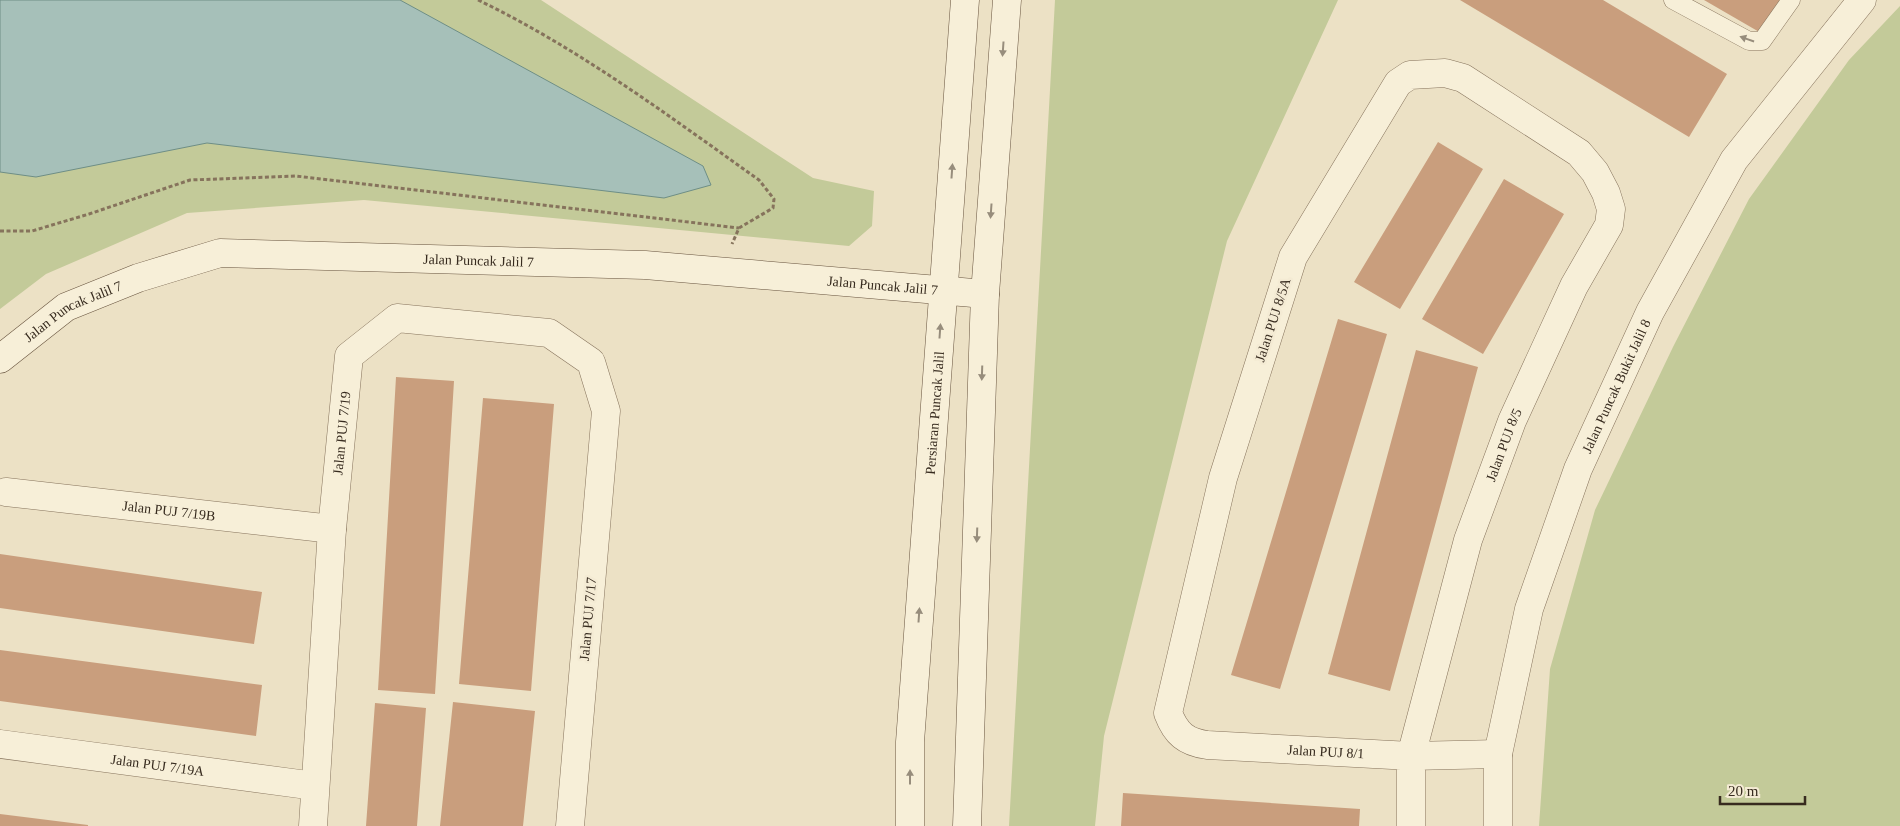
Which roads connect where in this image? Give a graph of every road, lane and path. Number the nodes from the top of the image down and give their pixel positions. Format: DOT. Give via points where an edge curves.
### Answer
graph roads {
  1 [pos="478,0"];
  2 [pos="965,0"];
  3 [pos="1007,0"];
  4 [pos="1673,0"];
  5 [pos="1791,0"];
  6 [pos="1862,0"];
  7 [pos="1522,116"];
  8 [pos="0,231"];
  9 [pos="943,289"];
  10 [pos="985,294"];
  11 [pos="0,359"];
  12 [pos="606,411"];
  13 [pos="6,492"];
  14 [pos="332,529"];
  15 [pos="1168,713"];
  16 [pos="0,744"];
  17 [pos="1498,754"];
  18 [pos="1412,756"];
  19 [pos="315,786"];
  20 [pos="313,826"];
  21 [pos="570,826"];
  22 [pos="910,826"];
  23 [pos="967,826"];
  24 [pos="1411,826"];
  25 [pos="1498,826"];
  1 -- 8 [label="path" via="618,81 760,180 774,199 774,208 739,228 296,176 190,180 32,231"];
  9 -- 2 [label="street, Persiaran Puncak Jalil, one-way"];
  3 -- 10 [label="street, one-way"];
  5 -- 4 [label="lane, one-way" via="1762,41 1749,41"];
  6 -- 17 [label="street, Jalan Puncak Bukit Jalil 8" via="1734,160 1650,312 1578,470 1529,609"];
  7 -- 15 [label="street, Jalan PUJ 8/5A" via="1463,78 1445,73 1410,75 1398,83 1301,242 1293,257 1223,478"];
  7 -- 18 [label="street, Jalan PUJ 8/5" via="1579,153 1595,172 1612,209 1609,225 1574,286 1512,421 1468,540"];
  9 -- 10 [label="street, Jalan Puncak Jalil 7"];
  9 -- 11 [label="street, Jalan Puncak Jalil 7" via="646,265 220,253 138,278 66,307"];
  22 -- 9 [label="street, Persiaran Puncak Jalil, one-way" via="910,742"];
  10 -- 23 [label="street, one-way"];
  12 -- 14 [label="street, Jalan PUJ 7/19" via="591,362 549,333 397,318 348,356"];
  12 -- 21 [label="street, Jalan PUJ 7/17"];
  13 -- 14 [label="street, Jalan PUJ 7/19B"];
  14 -- 19 [label="street, Jalan PUJ 7/19"];
  15 -- 18 [label="street, Jalan PUJ 8/1" via="1172,725 1194,743"];
  16 -- 19 [label="street, Jalan PUJ 7/19A"];
  17 -- 18 [label="street, Jalan PUJ 8/1"];
  17 -- 25 [label="street, Jalan Puncak Bukit Jalil 8"];
  18 -- 24 [label="street, Jalan PUJ 8/5"];
  19 -- 20 [label="street, Jalan PUJ 7/19"];
}
